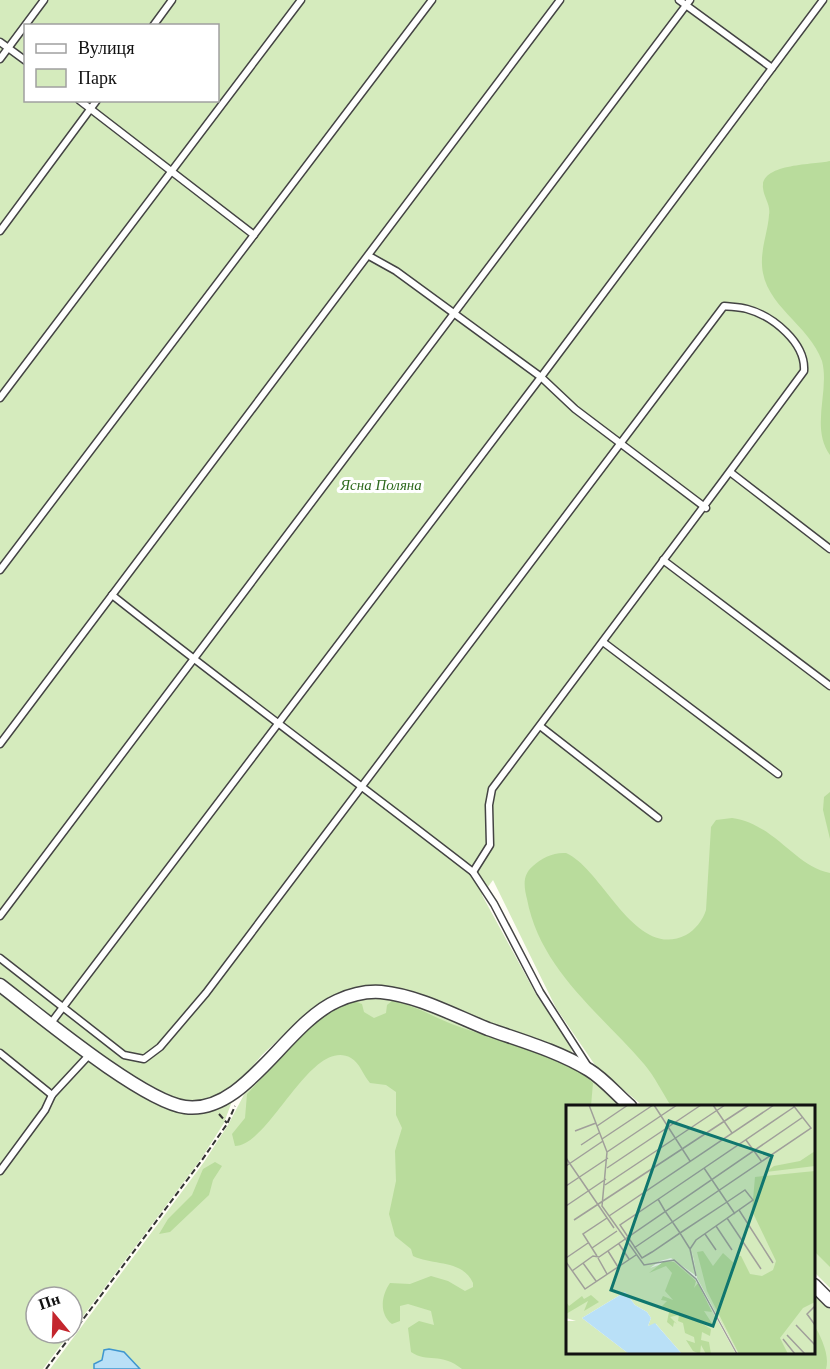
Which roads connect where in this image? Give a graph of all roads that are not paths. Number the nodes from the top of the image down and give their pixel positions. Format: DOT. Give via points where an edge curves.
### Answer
graph roads {
  1 [pos="44,0"];
  2 [pos="172,0"];
  3 [pos="302,0"];
  4 [pos="432,0"];
  5 [pos="560,0"];
  6 [pos="679,0"];
  7 [pos="823,0"];
  8 [pos="688,2"];
  9 [pos="26,24"];
  10 [pos="154,24"];
  11 [pos="24,27"];
  12 [pos="0,42"];
  13 [pos="8,48"];
  14 [pos="0,58"];
  15 [pos="24,60"];
  16 [pos="772,68"];
  17 [pos="82,102"];
  18 [pos="96,102"];
  19 [pos="91,109"];
  20 [pos="171,171"];
  21 [pos="0,231"];
  22 [pos="254,235"];
  23 [pos="369,256"];
  24 [pos="454,316"];
  25 [pos="541,377"];
  26 [pos="0,398"];
  27 [pos="621,444"];
  28 [pos="730,472"];
  29 [pos="706,508"];
  30 [pos="830,549"];
  31 [pos="663,560"];
  32 [pos="0,570"];
  33 [pos="112,595"];
  34 [pos="603,642"];
  35 [pos="193,659"];
  36 [pos="830,686"];
  37 [pos="277,723"];
  38 [pos="540,726"];
  39 [pos="0,744"];
  40 [pos="778,774"];
  41 [pos="362,786"];
  42 [pos="658,818"];
  43 [pos="473,872"];
  44 [pos="0,916"];
  45 [pos="0,958"];
  46 [pos="0,985"];
  47 [pos="63,1006"];
  48 [pos="51,1023"];
  49 [pos="91,1052"];
  50 [pos="0,1053"];
  51 [pos="591,1071"];
  52 [pos="52,1095"];
  53 [pos="628,1105"];
  54 [pos="0,1171"];
  55 [pos="815,1287"];
  56 [pos="830,1301"];
  1 -- 9 [label="lane"];
  2 -- 10 [label="lane"];
  3 -- 20 [label="lane"];
  4 -- 22 [label="lane"];
  5 -- 23 [label="lane"];
  6 -- 8 [label="lane"];
  7 -- 16 [label="lane"];
  8 -- 16 [label="lane"];
  8 -- 24 [label="lane"];
  11 -- 13 [label="lane"];
  12 -- 13 [label="lane"];
  13 -- 14 [label="lane"];
  13 -- 15 [label="lane"];
  16 -- 25 [label="lane"];
  17 -- 19 [label="lane"];
  18 -- 19 [label="lane"];
  19 -- 20 [label="lane"];
  19 -- 21 [label="lane"];
  20 -- 22 [label="lane"];
  20 -- 26 [label="lane"];
  22 -- 32 [label="lane"];
  23 -- 24 [label="lane" via="396,271"];
  23 -- 33 [label="lane"];
  24 -- 25 [label="lane"];
  24 -- 35 [label="lane"];
  25 -- 27 [label="lane"];
  25 -- 37 [label="lane"];
  27 -- 28 [label="lane" via="724,306 747,309 765,316 787,334 805,361 804,371"];
  27 -- 29 [label="lane"];
  27 -- 41 [label="lane"];
  28 -- 29 [label="lane"];
  28 -- 30 [label="lane"];
  29 -- 31 [label="lane"];
  31 -- 34 [label="lane"];
  31 -- 36 [label="lane"];
  33 -- 35 [label="lane"];
  33 -- 39 [label="lane"];
  34 -- 38 [label="lane"];
  34 -- 40 [label="lane"];
  35 -- 37 [label="lane"];
  35 -- 44 [label="lane"];
  37 -- 41 [label="lane"];
  37 -- 47 [label="lane"];
  38 -- 42 [label="lane"];
  38 -- 43 [label="lane" via="492,789 490,845"];
  41 -- 43 [label="lane"];
  41 -- 47 [label="lane" via="206,993 160,1047 144,1059 124,1055"];
  43 -- 51 [label="lane"];
  45 -- 47 [label="lane"];
  46 -- 48 [label="street"];
  47 -- 48 [label="lane"];
  48 -- 49 [label="street"];
  49 -- 51 [label="street" via="155,1097 186,1107 207,1105 246,1084 291,1035 335,1002 378,992 422,1001 559,1054"];
  49 -- 52 [label="lane"];
  50 -- 52 [label="lane"];
  51 -- 53 [label="street"];
  52 -- 54 [label="lane"];
  55 -- 56 [label="street"];
}
